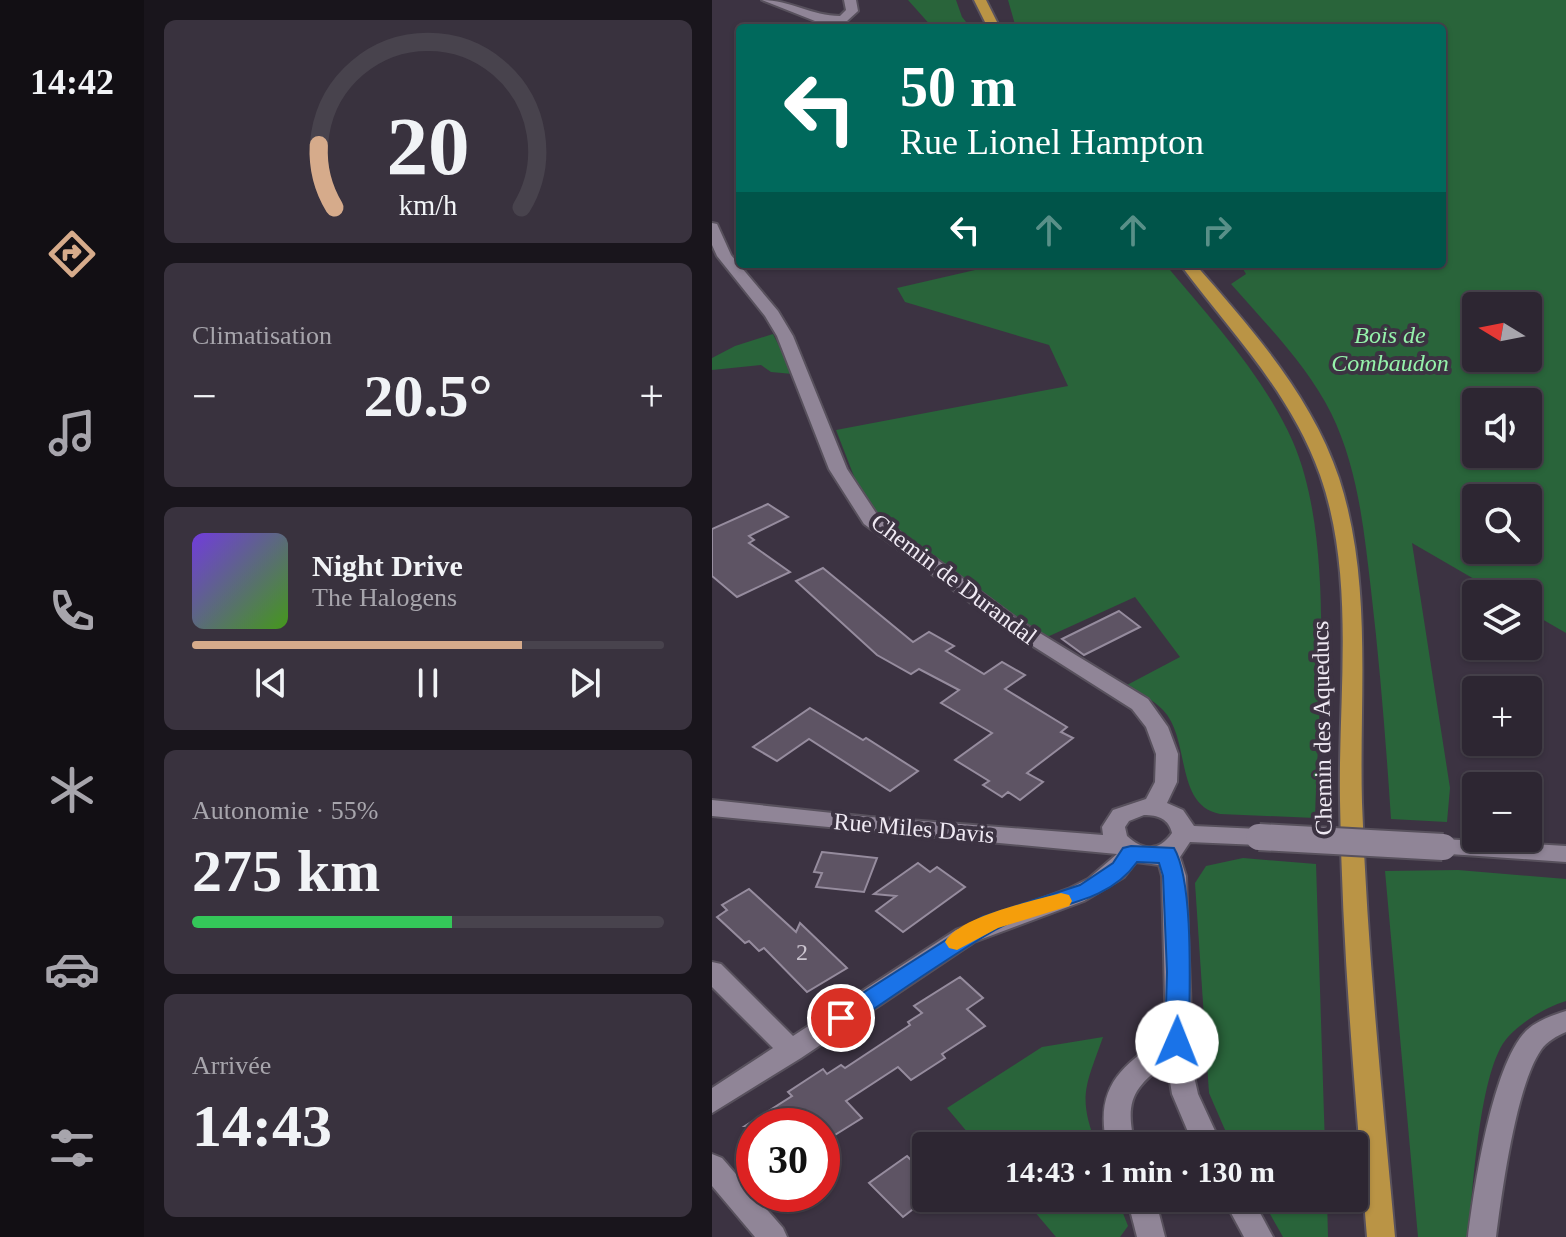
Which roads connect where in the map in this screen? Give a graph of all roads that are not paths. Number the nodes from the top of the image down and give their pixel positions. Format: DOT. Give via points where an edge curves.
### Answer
graph roads {
  1 [pos="768,0"];
  2 [pos="850,0"];
  3 [pos="980,0"];
  4 [pos="819,19"];
  5 [pos="827,24"];
  6 [pos="992,24"];
  7 [pos="712,227"];
  8 [pos="1190,268"];
  9 [pos="1153,807"];
  10 [pos="712,808"];
  11 [pos="1184,834"];
  12 [pos="1124,849"];
  13 [pos="1167,853"];
  14 [pos="1566,854"];
  15 [pos="712,971"];
  16 [pos="1566,1021"];
  17 [pos="1177,1042"];
  18 [pos="792,1051"];
  19 [pos="712,1102"];
  20 [pos="1118,1132"];
  21 [pos="1202,1132"];
  22 [pos="712,1166"];
  23 [pos="1145,1212"];
  24 [pos="1245,1212"];
  25 [pos="773,1237"];
  26 [pos="1151,1237"];
  27 [pos="1259,1237"];
  28 [pos="1381,1237"];
  29 [pos="1482,1237"];
  1 -- 4 [label="street"];
  2 -- 4 [label="street" via="852,11 843,19"];
  3 -- 6 [label="main road"];
  4 -- 5 [label="street"];
  7 -- 9 [label="street, Chemin de Durandal" via="724,256 785,336 838,469 871,520 1013,625 1155,718 1169,778"];
  8 -- 28 [label="main road, Chemin des Aqueducs" via="1287,389 1320,452 1339,510 1349,630 1356,927"];
  9 -- 11 [label="street" via="1176,816"];
  9 -- 12 [label="street" via="1122,814 1113,828"];
  10 -- 12 [label="street, Rue Miles Davis"];
  11 -- 13 [label="street"];
  11 -- 14 [label="street, bridge"];
  12 -- 13 [label="street" via="1155,856"];
  12 -- 18 [label="street" via="1120,868 1087,890 965,936"];
  13 -- 17 [label="street" via="1174,876"];
  15 -- 18 [label="street"];
  16 -- 29 [label="street" via="1531,1043 1512,1086"];
  17 -- 20 [label="street" via="1146,1063 1117,1098 1113,1113"];
  17 -- 21 [label="street" via="1185,1094"];
  18 -- 19 [label="street"];
  22 -- 25 [label="street"];
  23 -- 26 [label="street"];
  24 -- 27 [label="street"];
}
